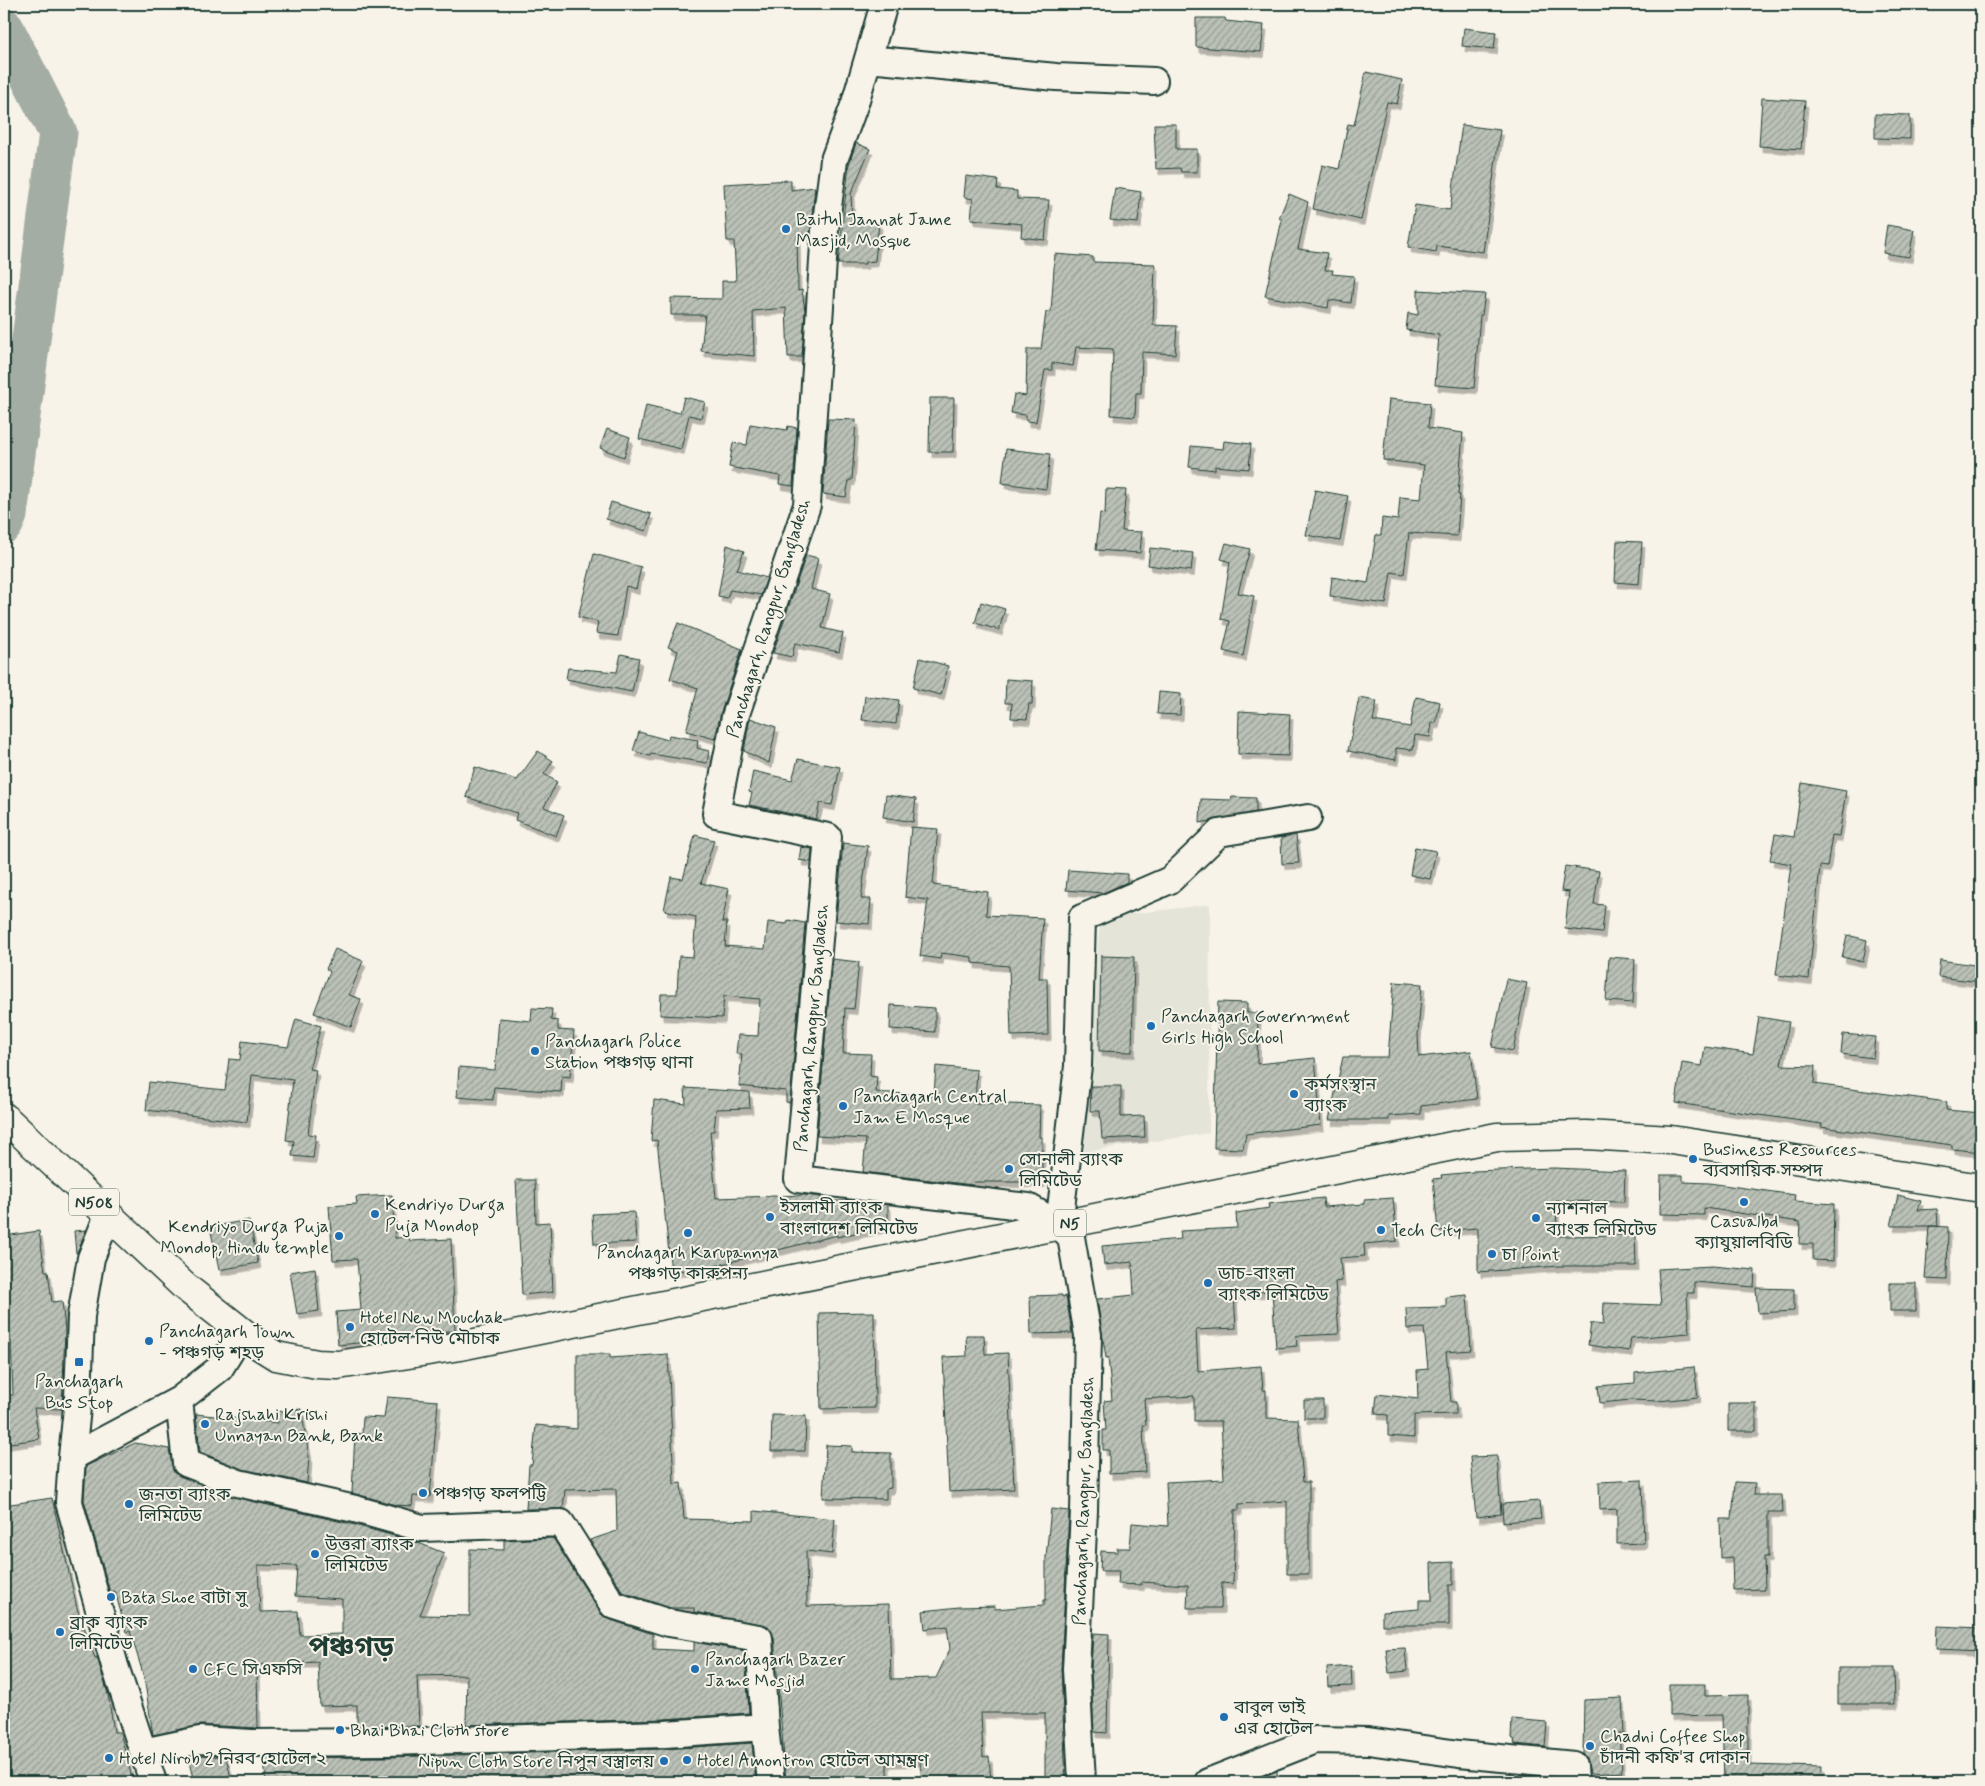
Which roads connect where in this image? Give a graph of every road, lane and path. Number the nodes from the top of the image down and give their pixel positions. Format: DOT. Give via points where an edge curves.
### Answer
graph roads {
  1 [pos="884,4"];
  2 [pos="868,59"];
  3 [pos="1154,81"];
  4 [pos="1308,818"];
  5 [pos="4,1117"];
  6 [pos="1981,1188"];
  7 [pos="108,1215"];
  8 [pos="1059,1225"];
  9 [pos="184,1286"];
  10 [pos="242,1332"];
  11 [pos="179,1400"];
  12 [pos="72,1457"];
  13 [pos="765,1727"];
  14 [pos="143,1752"];
  15 [pos="153,1782"];
  16 [pos="771,1782"];
  17 [pos="1082,1782"];
  18 [pos="1208,1782"];
  19 [pos="1575,1782"];
  1 -- 2 [label="street, Panchagarh, Rangpur, Bangladesh"];
  2 -- 3 [label="street" via="1056,77"];
  2 -- 8 [label="street, Panchagarh, Rangpur, Bangladesh" via="834,160 825,230 807,506 735,717 716,814 828,836 798,1179 1028,1208"];
  4 -- 8 [label="street" via="1219,833 1170,880 1082,918 1078,1066"];
  5 -- 7 [label="highway, N508"];
  6 -- 8 [label="highway, N5" via="1671,1140 1586,1135 1496,1137"];
  7 -- 9 [label="highway, N508"];
  7 -- 12 [label="street" via="91,1258 81,1316"];
  8 -- 10 [label="highway, N5" via="460,1346 338,1365 276,1356"];
  8 -- 17 [label="street, Panchagarh, Rangpur, Bangladesh" via="1070,1237 1088,1335 1076,1669"];
  9 -- 10 [label="highway, N5"];
  10 -- 11 [label="street" via="220,1368"];
  11 -- 12 [label="street"];
  11 -- 13 [label="street" via="186,1463 238,1483 354,1508 422,1528 561,1523 614,1605 669,1623 759,1638"];
  12 -- 14 [label="street" via="69,1502"];
  13 -- 14 [label="street" via="665,1734 388,1742 270,1744 200,1740"];
  13 -- 16 [label="street"];
  14 -- 15 [label="street"];
  18 -- 19 [label="street" via="1315,1740 1368,1741 1574,1765"];
}
